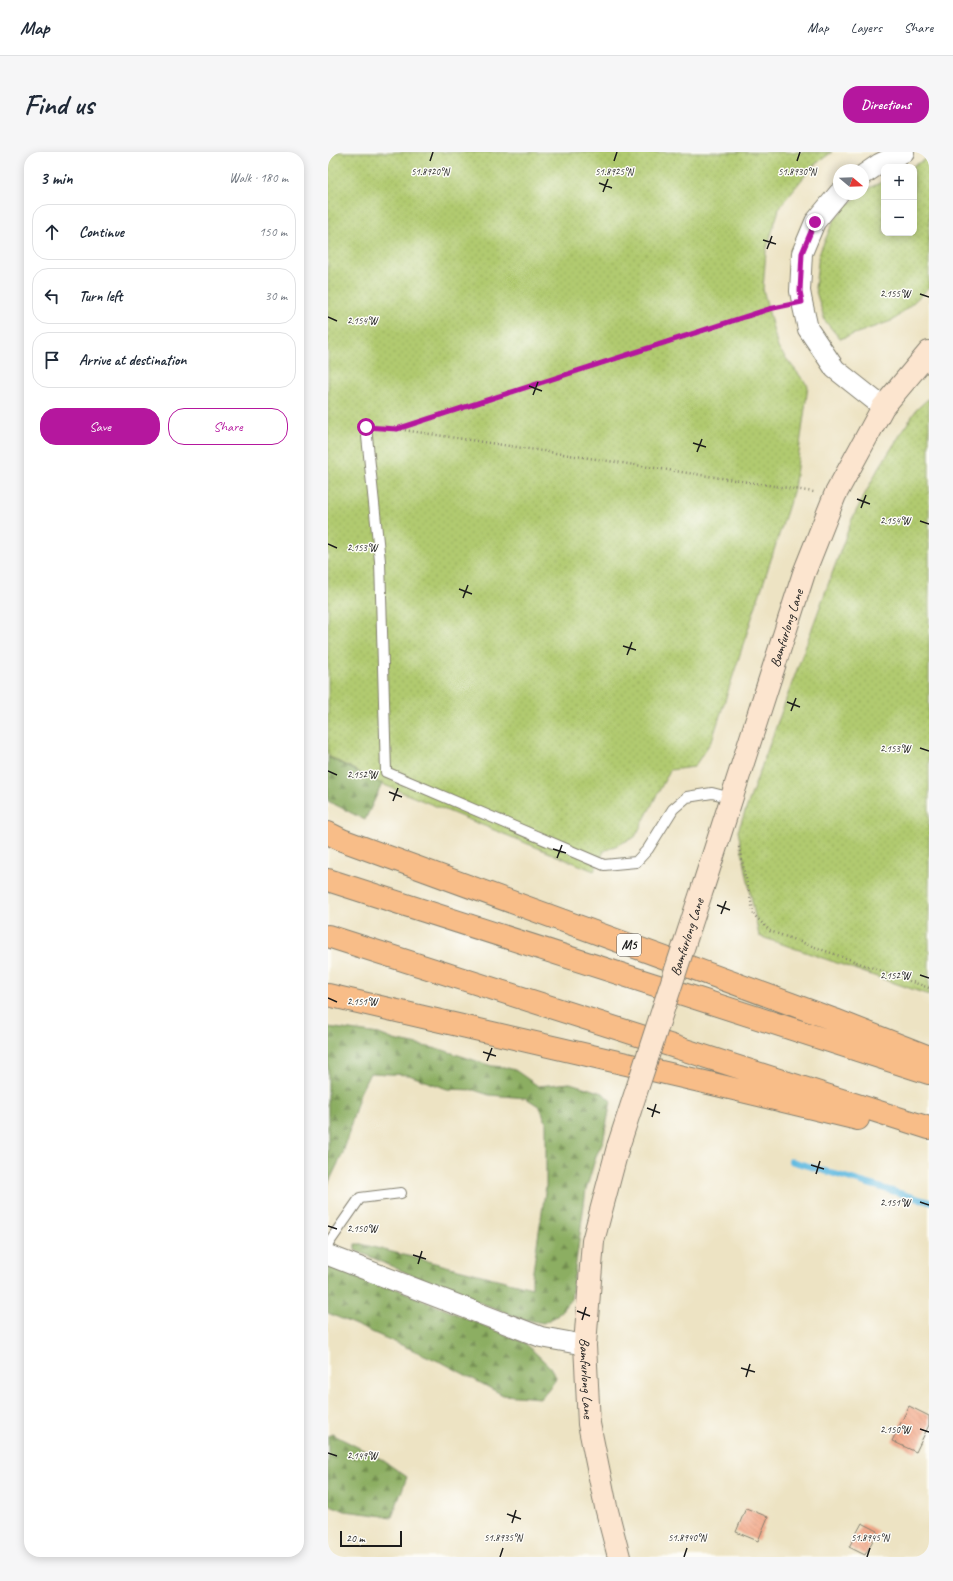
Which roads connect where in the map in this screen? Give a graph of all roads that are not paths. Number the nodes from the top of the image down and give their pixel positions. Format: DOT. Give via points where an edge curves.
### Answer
graph roads {
  1 [pos="904,152"];
  2 [pos="869,171"];
  3 [pos="833,200"];
  4 [pos="929,352"];
  5 [pos="883,407"];
  6 [pos="366,427"];
  7 [pos="732,798"];
  8 [pos="328,833"];
  9 [pos="328,880"];
  10 [pos="328,936"];
  11 [pos="328,995"];
  12 [pos="929,1057"];
  13 [pos="929,1073"];
  14 [pos="929,1128"];
  15 [pos="929,1136"];
  16 [pos="401,1193"];
  17 [pos="328,1244"];
  18 [pos="328,1255"];
  19 [pos="585,1345"];
  20 [pos="619,1557"];
  1 -- 2 [label="street"];
  3 -- 5 [label="street" via="815,222 802,253 800,291 808,329 835,369"];
  4 -- 5 [label="street, Bamfurlong Lane"];
  5 -- 7 [label="street, Bamfurlong Lane" via="835,495 804,573"];
  6 -- 7 [label="lane" via="380,562 386,772 604,865 636,862 648,849 673,810 687,797 712,793"];
  7 -- 19 [label="street, Bamfurlong Lane, bridge" via="618,1147 593,1241"];
  8 -- 12 [label="highway, M5"];
  9 -- 13 [label="highway, M5"];
  10 -- 14 [label="highway"];
  11 -- 15 [label="highway"];
  16 -- 17 [label="lane" via="360,1198"];
  18 -- 19 [label="street" via="541,1337"];
  19 -- 20 [label="street, Bamfurlong Lane" via="589,1424"];
}
